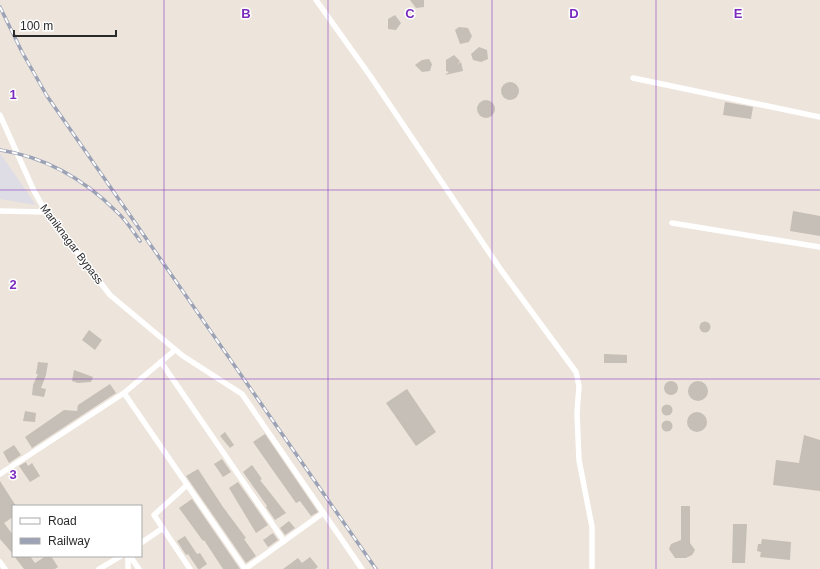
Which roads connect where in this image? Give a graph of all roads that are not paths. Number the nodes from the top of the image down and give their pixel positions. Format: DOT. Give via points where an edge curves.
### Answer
graph roads {
  1 [pos="316,0"];
  2 [pos="632,78"];
  3 [pos="0,115"];
  4 [pos="820,117"];
  5 [pos="0,211"];
  6 [pos="46,212"];
  7 [pos="672,223"];
  8 [pos="820,247"];
  9 [pos="175,350"];
  10 [pos="161,362"];
  11 [pos="124,393"];
  12 [pos="0,474"];
  13 [pos="187,485"];
  14 [pos="323,513"];
  15 [pos="163,528"];
  16 [pos="142,542"];
  17 [pos="284,542"];
  18 [pos="119,557"];
  19 [pos="129,557"];
  20 [pos="130,557"];
  21 [pos="0,562"];
  22 [pos="5,569"];
  23 [pos="99,569"];
  24 [pos="128,569"];
  25 [pos="139,569"];
  26 [pos="190,569"];
  27 [pos="245,569"];
  28 [pos="362,569"];
  29 [pos="592,569"];
  1 -- 29 [label="street" via="371,77 500,270 576,372 579,386 579,460 592,527"];
  2 -- 4 [label="street"];
  3 -- 6 [label="street, Maniknagar Bypass"];
  5 -- 6 [label="street"];
  6 -- 9 [label="street, Maniknagar Bypass" via="110,295"];
  7 -- 8 [label="street"];
  9 -- 10 [label="street"];
  9 -- 14 [label="street, Maniknagar Bypass" via="242,394"];
  10 -- 11 [label="street"];
  10 -- 17 [label="street"];
  11 -- 12 [label="street"];
  11 -- 13 [label="street"];
  13 -- 15 [label="street" via="154,515"];
  13 -- 27 [label="street"];
  14 -- 17 [label="street"];
  14 -- 28 [label="street, Maniknagar Bypass"];
  15 -- 16 [label="street"];
  15 -- 26 [label="street"];
  17 -- 27 [label="street"];
  18 -- 23 [label="street"];
  19 -- 24 [label="street"];
  20 -- 25 [label="street"];
  21 -- 22 [label="street"];
}
